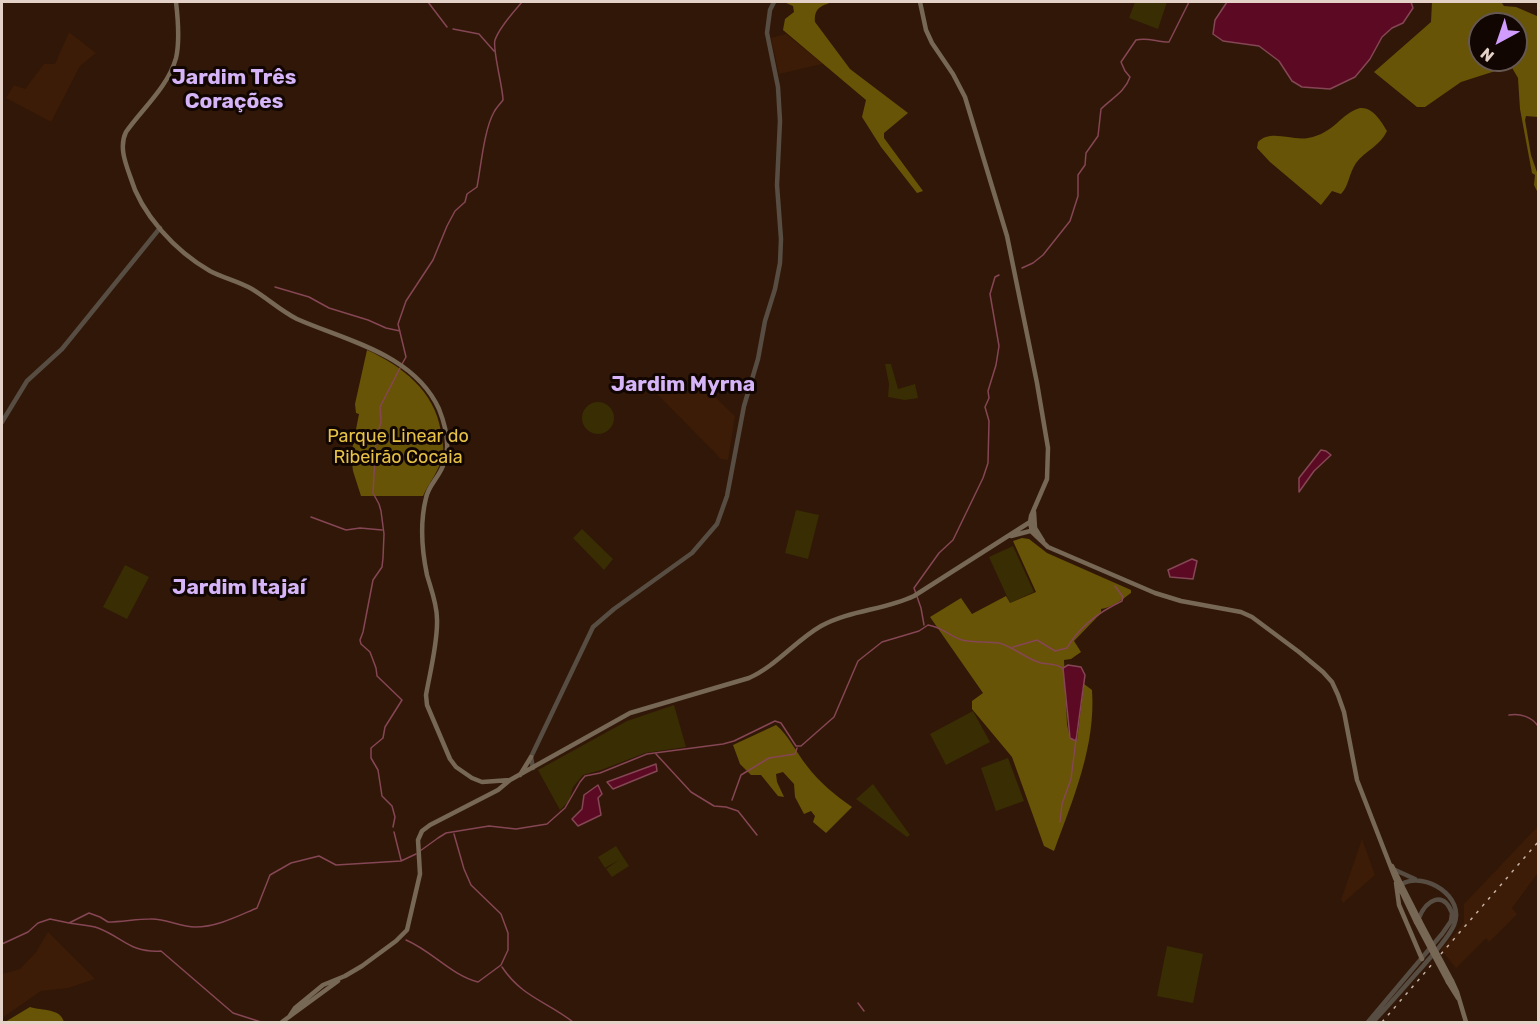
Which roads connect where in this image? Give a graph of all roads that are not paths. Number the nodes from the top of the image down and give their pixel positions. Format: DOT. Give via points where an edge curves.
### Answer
graph roads {
  1 [pos="176,2"];
  2 [pos="774,2"];
  3 [pos="920,2"];
  4 [pos="160,228"];
  5 [pos="2,422"];
  6 [pos="1032,529"];
  7 [pos="1005,538"];
  8 [pos="531,757"];
  9 [pos="534,768"];
  10 [pos="519,777"];
  11 [pos="510,780"];
  12 [pos="1390,864"];
  13 [pos="1395,870"];
  14 [pos="1417,880"];
  15 [pos="1399,886"];
  16 [pos="1418,920"];
  17 [pos="1422,959"];
  18 [pos="282,1023"];
  19 [pos="1368,1023"];
  20 [pos="1373,1023"];
  21 [pos="1466,1023"];
  1 -- 4 [label="main road" via="178,48 173,66 122,141 135,193"];
  2 -- 8 [label="street" via="767,33 778,87 780,263 744,406 727,496 717,524 692,553 593,627"];
  3 -- 6 [label="main road" via="932,43 964,97 1004,222 1048,448 1047,479 1034,507"];
  4 -- 5 [label="street" via="62,349 27,381"];
  4 -- 11 [label="main road" via="210,271 250,288 296,318 402,366 422,385 438,409 448,450 428,492 423,519 423,549 437,619 426,695 429,713 450,759 462,772 482,782"];
  6 -- 7 [label="main road"];
  6 -- 7 [label="main road"];
  6 -- 12 [label="main road" via="1048,547 1155,592 1241,612 1323,672 1332,682 1344,712 1357,780"];
  7 -- 9 [label="main road" via="916,595 833,620 756,675 630,713"];
  8 -- 9 [label="street"];
  8 -- 10 [label="main road"];
  9 -- 10 [label="main road"];
  10 -- 11 [label="main road"];
  11 -- 18 [label="main road" via="422,831 417,846 419,881 407,930 345,976 323,985"];
  12 -- 13 [label="main road"];
  12 -- 15 [label="main road"];
  13 -- 14 [label="street"];
  13 -- 15 [label="main road"];
  14 -- 15 [label="street"];
  14 -- 20 [label="street" via="1428,881 1452,900 1456,918 1447,936"];
  15 -- 16 [label="main road"];
  15 -- 17 [label="main road" via="1399,905"];
  16 -- 17 [label="street" via="1433,900 1446,903 1452,913 1451,921"];
  16 -- 21 [label="main road, bridge" via="1456,992"];
  17 -- 19 [label="street"];
}
